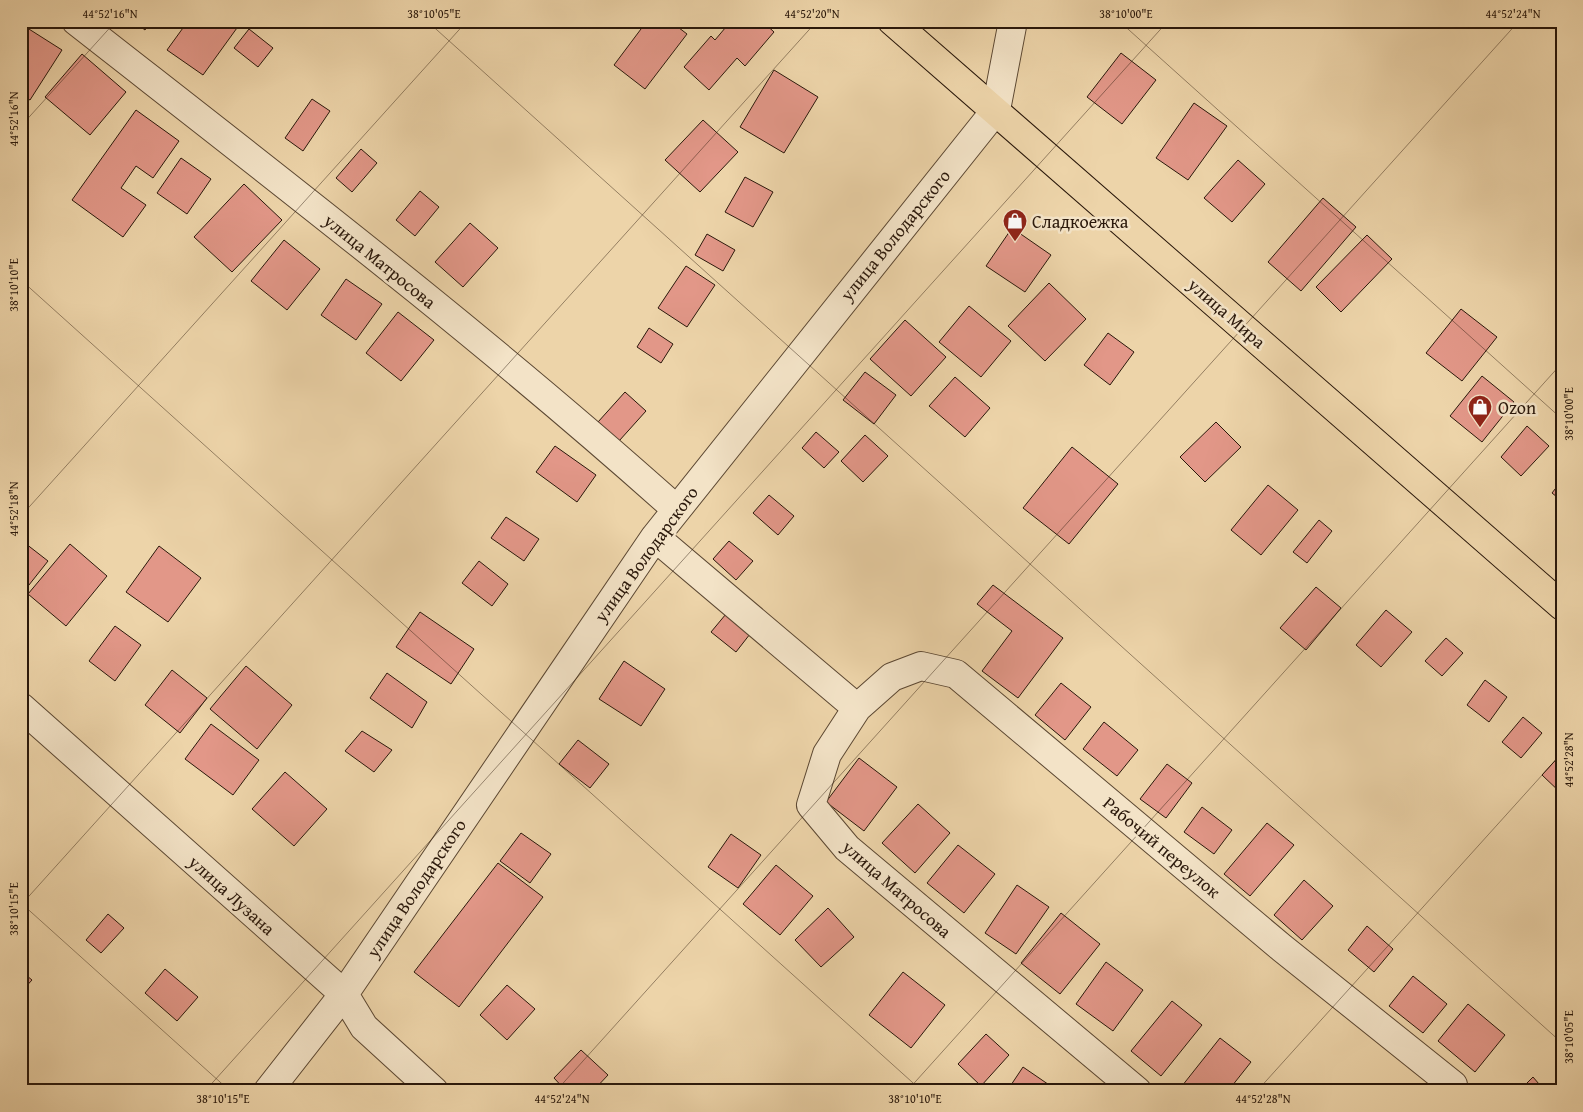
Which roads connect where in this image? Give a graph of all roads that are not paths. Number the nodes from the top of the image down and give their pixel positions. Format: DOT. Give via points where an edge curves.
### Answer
graph roads {
  1 [pos="76,21"];
  2 [pos="892,21"];
  3 [pos="1013,21"];
  4 [pos="996,110"];
  5 [pos="676,510"];
  6 [pos="654,537"];
  7 [pos="1562,606"];
  8 [pos="21,708"];
  9 [pos="857,708"];
  10 [pos="344,994"];
  11 [pos="268,1091"];
  12 [pos="434,1091"];
  13 [pos="1136,1091"];
  14 [pos="1449,1091"];
  1 -- 5 [label="street, улица Матросова" via="380,260 591,434"];
  2 -- 4 [label="main road, улица Мира"];
  3 -- 4 [label="street, улица Володарского"];
  4 -- 5 [label="street, улица Володарского"];
  4 -- 7 [label="main road, улица Мира"];
  5 -- 6 [label="street, улица Володарского"];
  6 -- 9 [label="street"];
  6 -- 10 [label="street, улица Володарского"];
  8 -- 10 [label="street, улица Лузана"];
  9 -- 13 [label="street, улица Матросова" via="828,754 811,805 847,848"];
  9 -- 14 [label="street, Рабочий переулок" via="892,677 921,666 956,674 1282,948 1453,1085"];
  10 -- 11 [label="street, улица Володарского"];
  10 -- 12 [label="street, улица Лузана" via="364,1028"];
}
